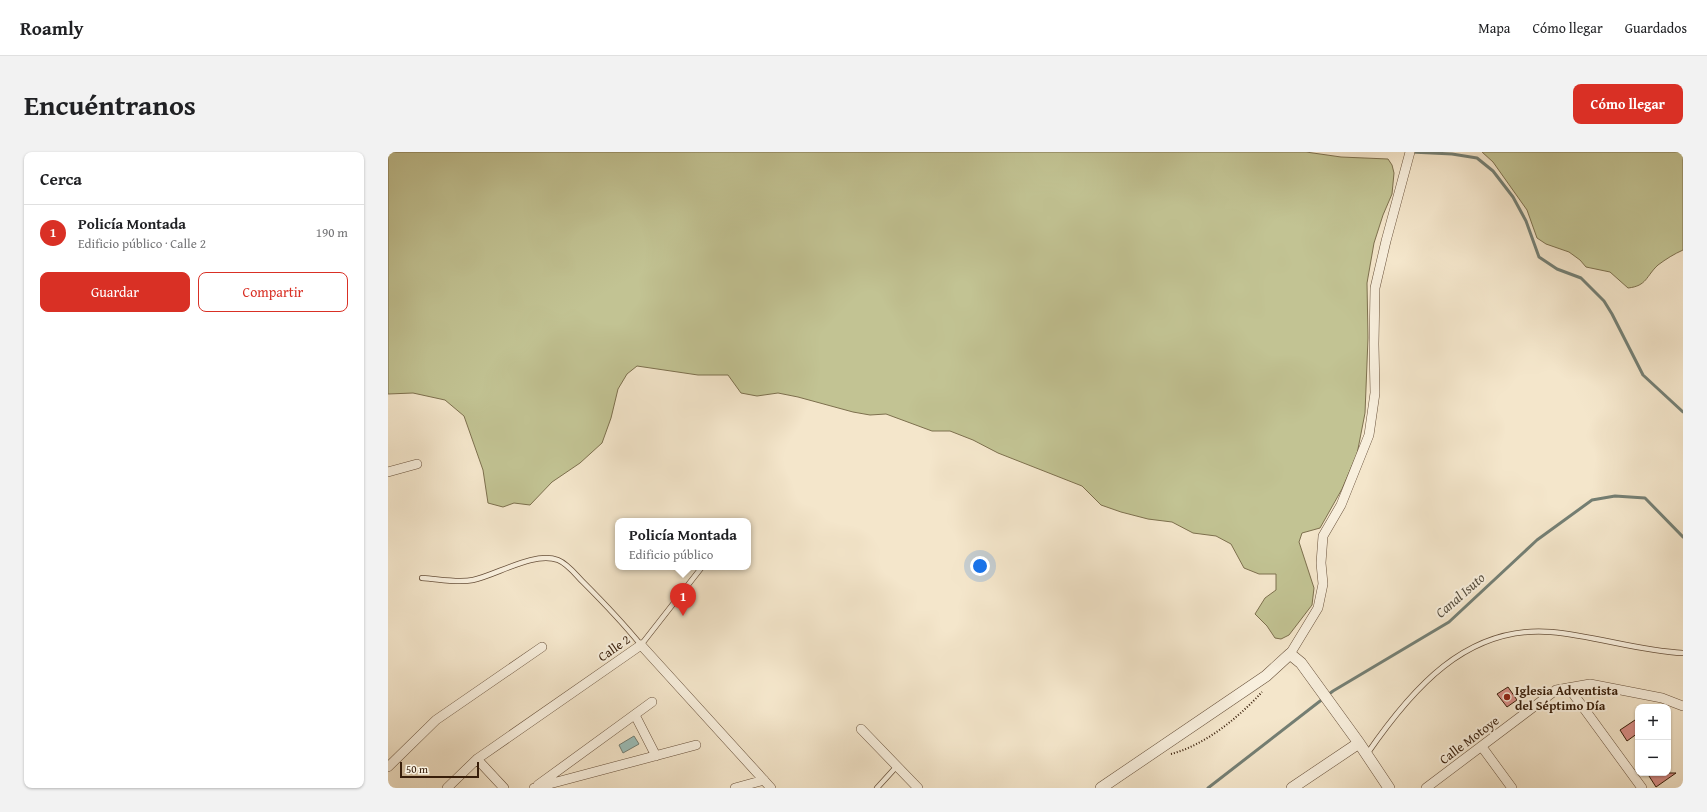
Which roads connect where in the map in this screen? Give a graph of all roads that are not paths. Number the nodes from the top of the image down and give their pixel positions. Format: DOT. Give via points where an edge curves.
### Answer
graph roads {
  1 [pos="1410,152"];
  2 [pos="417,464"];
  3 [pos="388,472"];
  4 [pos="700,570"];
  5 [pos="422,578"];
  6 [pos="641,645"];
  7 [pos="542,647"];
  8 [pos="1683,653"];
  9 [pos="1290,654"];
  10 [pos="1570,688"];
  11 [pos="652,702"];
  12 [pos="1683,706"];
  13 [pos="635,714"];
  14 [pos="861,729"];
  15 [pos="1359,743"];
  16 [pos="696,745"];
  17 [pos="1482,747"];
  18 [pos="1367,754"];
  19 [pos="656,756"];
  20 [pos="477,759"];
  21 [pos="897,766"];
  22 [pos="388,767"];
  23 [pos="764,780"];
  24 [pos="447,788"];
  25 [pos="504,788"];
  26 [pos="534,788"];
  27 [pos="735,788"];
  28 [pos="771,788"];
  29 [pos="877,788"];
  30 [pos="918,788"];
  31 [pos="1101,788"];
  32 [pos="1292,788"];
  33 [pos="1389,788"];
  34 [pos="1426,788"];
  35 [pos="1512,788"];
  36 [pos="1642,788"];
  1 -- 9 [label="street" via="1375,288 1375,393 1369,435 1341,505 1323,536 1324,584 1318,608"];
  2 -- 3 [label="street"];
  4 -- 6 [label="lane"];
  5 -- 6 [label="lane" via="460,582 538,559 559,560 590,589"];
  6 -- 20 [label="street, Calle 2"];
  6 -- 23 [label="street, Calle 2"];
  7 -- 22 [label="street" via="436,720"];
  8 -- 18 [label="lane" via="1662,652 1552,632 1525,631 1495,639 1460,654 1442,666 1389,722"];
  9 -- 15 [label="street" via="1301,663"];
  9 -- 31 [label="street" via="1266,676"];
  10 -- 12 [label="street, Calle Motoye" via="1590,684 1662,698"];
  10 -- 17 [label="street, Calle Motoye" via="1556,690"];
  10 -- 36 [label="street"];
  11 -- 13 [label="street"];
  13 -- 19 [label="street"];
  13 -- 26 [label="street"];
  14 -- 21 [label="street"];
  15 -- 18 [label="street"];
  15 -- 32 [label="street"];
  16 -- 19 [label="street"];
  17 -- 34 [label="street, Calle Motoye"];
  17 -- 35 [label="street"];
  18 -- 33 [label="street"];
  19 -- 26 [label="street"];
  20 -- 24 [label="street, Calle 2"];
  20 -- 25 [label="street"];
  21 -- 29 [label="lane"];
  21 -- 30 [label="street"];
  23 -- 27 [label="street"];
  23 -- 28 [label="street, Calle 2"];
}
